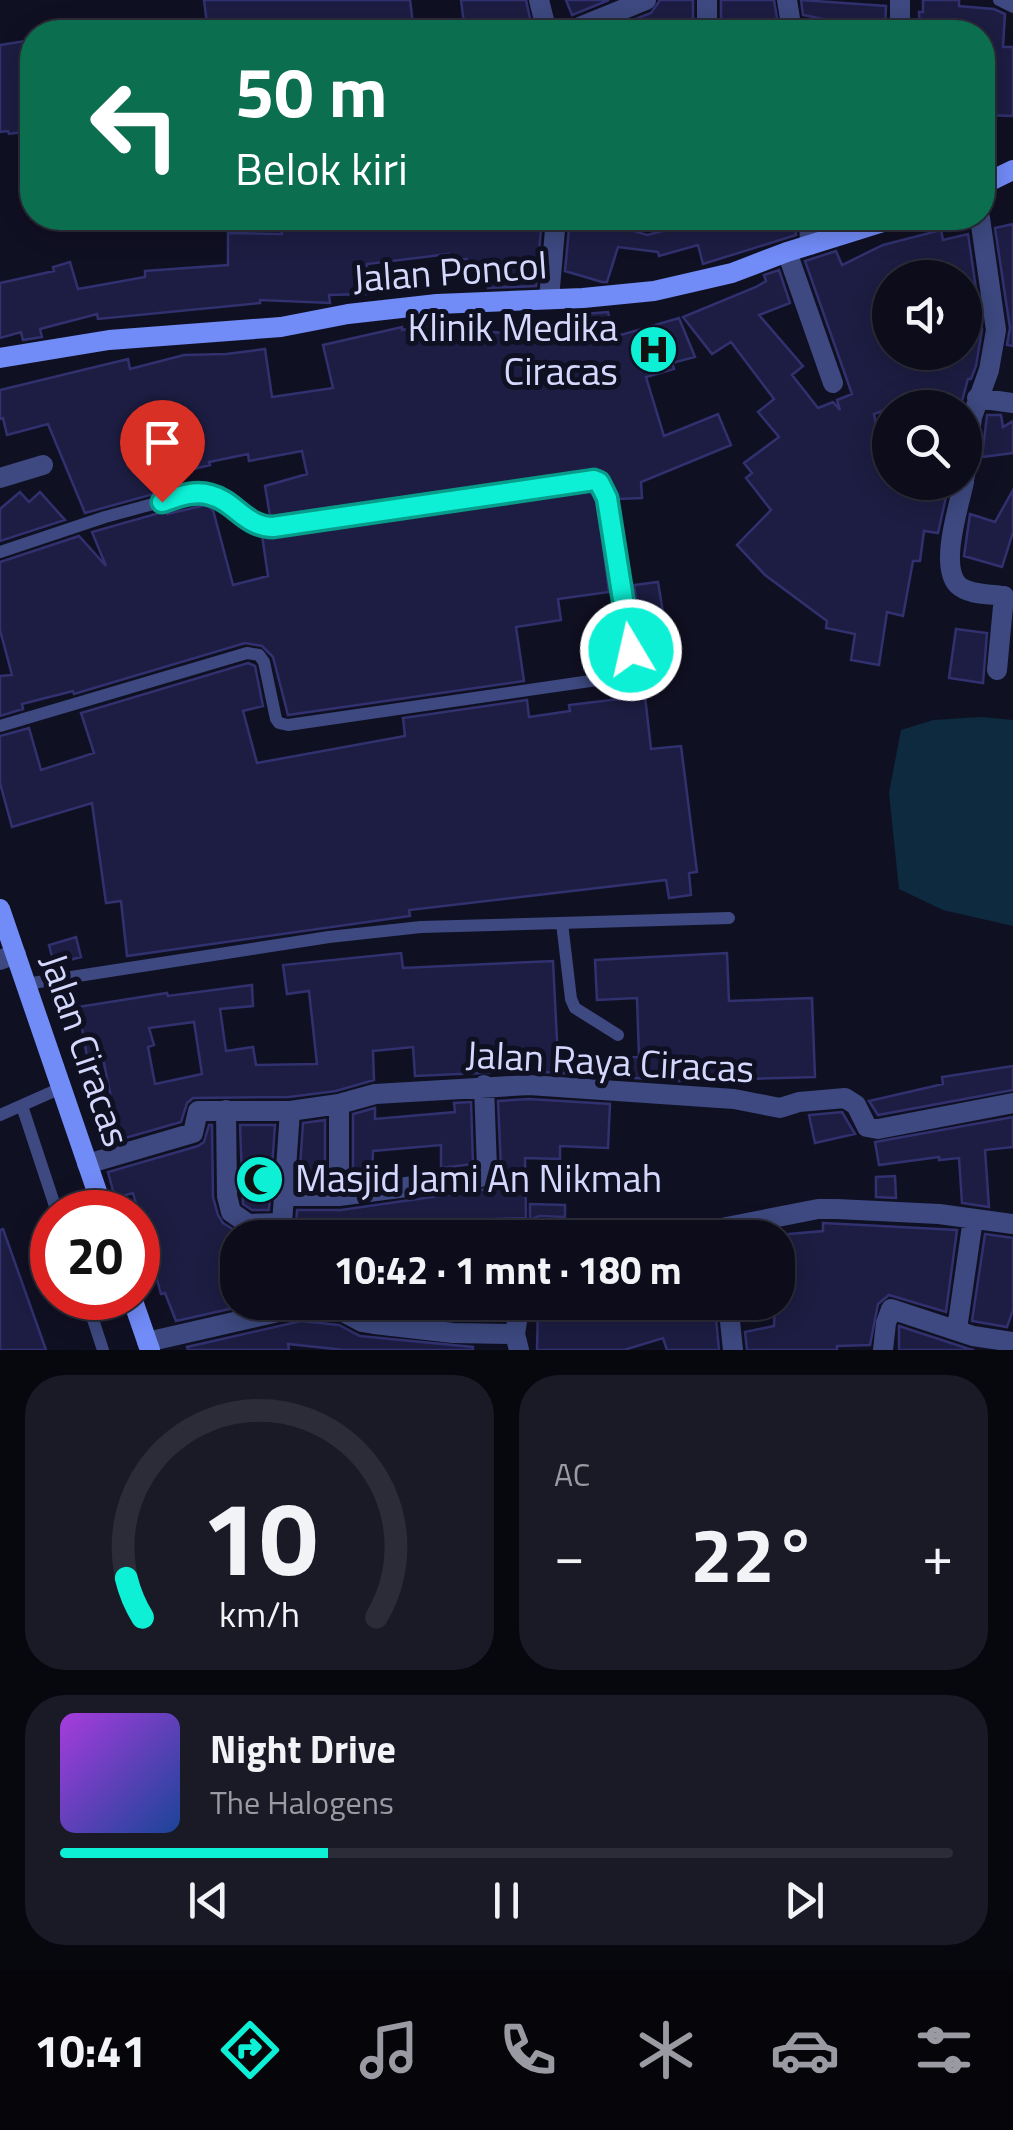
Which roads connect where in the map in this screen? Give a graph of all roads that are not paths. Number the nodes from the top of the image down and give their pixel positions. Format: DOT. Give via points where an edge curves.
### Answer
graph roads {
  1 [pos="646,0"];
  2 [pos="999,0"];
  3 [pos="1013,7"];
  4 [pos="597,20"];
  5 [pos="555,230"];
  6 [pos="809,230"];
  7 [pos="858,230"];
  8 [pos="984,230"];
  9 [pos="810,245"];
  10 [pos="788,252"];
  11 [pos="1003,290"];
  12 [pos="549,299"];
  13 [pos="0,358"];
  14 [pos="833,384"];
  15 [pos="980,390"];
  16 [pos="982,399"];
  17 [pos="1013,403"];
  18 [pos="43,465"];
  19 [pos="0,478"];
  20 [pos="959,500"];
  21 [pos="0,552"];
  22 [pos="1009,597"];
  23 [pos="997,670"];
  24 [pos="0,726"];
  25 [pos="0,909"];
  26 [pos="729,918"];
  27 [pos="562,923"];
  28 [pos="8,958"];
  29 [pos="26,984"];
  30 [pos="618,1035"];
  31 [pos="484,1085"];
  32 [pos="62,1088"];
  33 [pos="338,1104"];
  34 [pos="1013,1104"];
  35 [pos="22,1106"];
  36 [pos="226,1110"];
  37 [pos="290,1110"];
  38 [pos="0,1115"];
  39 [pos="87,1164"];
  40 [pos="50,1190"];
  41 [pos="96,1190"];
  42 [pos="284,1196"];
  43 [pos="339,1196"];
  44 [pos="973,1219"];
  45 [pos="763,1220"];
  46 [pos="1013,1224"];
  47 [pos="93,1320"];
  48 [pos="139,1320"];
  49 [pos="730,1320"];
  50 [pos="957,1330"];
  51 [pos="517,1342"];
  52 [pos="1013,1342"];
  53 [pos="148,1346"];
  54 [pos="103,1350"];
  55 [pos="733,1350"];
  56 [pos="883,1350"];
  1 -- 4 [label="street"];
  2 -- 3 [label="lane"];
  5 -- 12 [label="street"];
  6 -- 9 [label="street"];
  7 -- 9 [label="street, Jalan Poncol"];
  8 -- 11 [label="street"];
  9 -- 10 [label="street, Jalan Poncol"];
  10 -- 12 [label="street, Jalan Poncol" via="687,285"];
  10 -- 14 [label="street"];
  11 -- 15 [label="street"];
  12 -- 13 [label="street, Jalan Poncol" via="437,304"];
  16 -- 17 [label="street"];
  18 -- 19 [label="street"];
  20 -- 22 [label="street" via="953,578 967,591"];
  21 -- 24 [label="lane" via="190,494 210,494 252,523 273,527 586,479 599,482 607,498 631,650 630,661 611,678 288,725 279,723 264,662 253,652"];
  22 -- 23 [label="street"];
  25 -- 28 [label="street, Jalan Ciracas"];
  26 -- 27 [label="lane"];
  27 -- 29 [label="lane" via="366,933"];
  27 -- 30 [label="lane" via="571,998"];
  28 -- 29 [label="street, Jalan Ciracas"];
  29 -- 32 [label="street, Jalan Ciracas"];
  31 -- 33 [label="street, Jalan Raya Ciracas" via="375,1094"];
  31 -- 34 [label="street, Jalan Raya Ciracas" via="780,1108 845,1098 867,1127 878,1129"];
  31 -- 43 [label="street" via="487,1169 481,1177"];
  32 -- 35 [label="lane"];
  32 -- 39 [label="street, Jalan Ciracas"];
  33 -- 37 [label="street, Jalan Raya Ciracas"];
  33 -- 43 [label="street"];
  35 -- 38 [label="lane"];
  35 -- 40 [label="lane"];
  36 -- 37 [label="street, Jalan Raya Ciracas"];
  36 -- 39 [label="street" via="198,1112 193,1133"];
  36 -- 42 [label="street" via="231,1212 248,1224 282,1223"];
  37 -- 42 [label="street"];
  39 -- 41 [label="street, Jalan Ciracas"];
  42 -- 43 [label="street"];
  44 -- 45 [label="street" via="818,1209"];
  44 -- 46 [label="street"];
  44 -- 50 [label="street"];
  47 -- 54 [label="lane"];
  48 -- 53 [label="street"];
  49 -- 55 [label="street"];
  50 -- 52 [label="street"];
  50 -- 56 [label="street" via="891,1310"];
  51 -- 53 [label="street" via="300,1307"];
}
